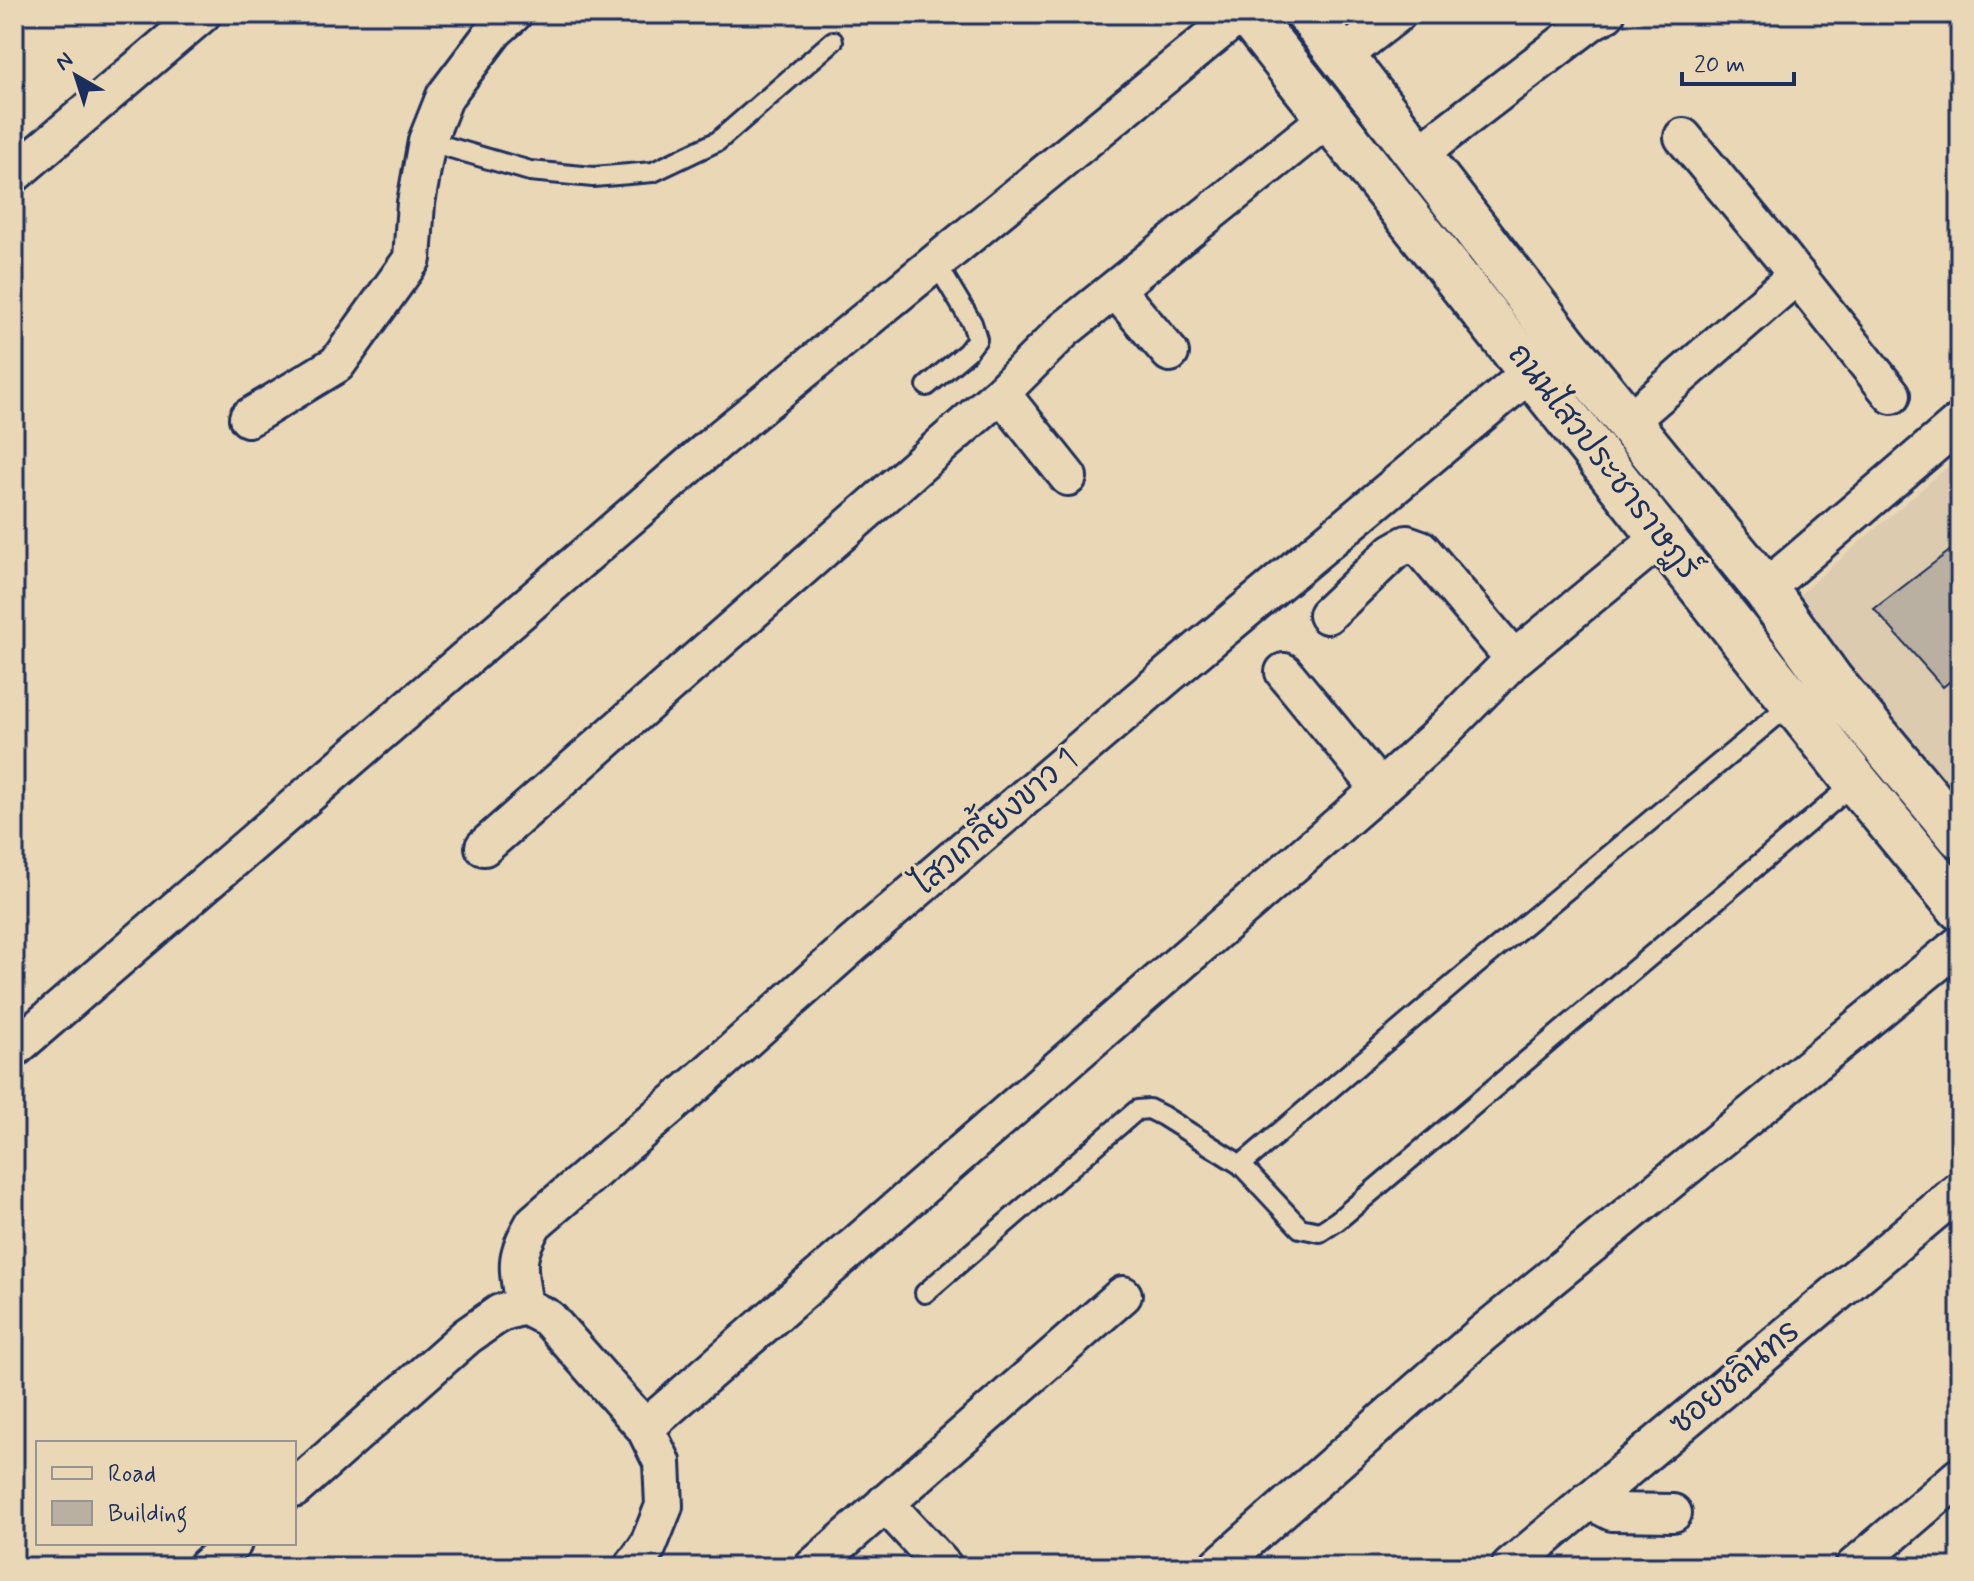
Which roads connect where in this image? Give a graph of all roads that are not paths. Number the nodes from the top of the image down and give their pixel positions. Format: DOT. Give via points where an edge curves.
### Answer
graph roads {
  1 [pos="202,14"];
  2 [pos="513,14"];
  3 [pos="1240,14"];
  4 [pos="1247,14"];
  5 [pos="1309,14"];
  6 [pos="1397,14"];
  7 [pos="1595,16"];
  8 [pos="833,41"];
  9 [pos="1343,56"];
  10 [pos="1329,117"];
  11 [pos="1683,137"];
  12 [pos="427,141"];
  13 [pos="1419,154"];
  14 [pos="14,174"];
  15 [pos="936,263"];
  16 [pos="1797,275"];
  17 [pos="1115,289"];
  18 [pos="1170,353"];
  19 [pos="1531,372"];
  20 [pos="927,386"];
  21 [pos="1001,393"];
  22 [pos="1892,395"];
  23 [pos="248,418"];
  24 [pos="1628,422"];
  25 [pos="1960,422"];
  26 [pos="1068,477"];
  27 [pos="1662,537"];
  28 [pos="1765,589"];
  29 [pos="1327,615"];
  30 [pos="1514,659"];
  31 [pos="1284,672"];
  32 [pos="1793,702"];
  33 [pos="1856,782"];
  34 [pos="1380,789"];
  35 [pos="1960,836"];
  36 [pos="484,847"];
  37 [pos="1960,908"];
  38 [pos="1960,944"];
  39 [pos="14,1049"];
  40 [pos="1241,1165"];
  41 [pos="1960,1190"];
  42 [pos="925,1293"];
  43 [pos="1123,1295"];
  44 [pos="524,1306"];
  45 [pos="645,1428"];
  46 [pos="1960,1476"];
  47 [pos="296,1487"];
  48 [pos="1589,1500"];
  49 [pos="885,1503"];
  50 [pos="1673,1513"];
  51 [pos="231,1545"];
  52 [pos="206,1567"];
  53 [pos="633,1567"];
  54 [pos="813,1567"];
  55 [pos="944,1567"];
  56 [pos="1217,1567"];
  57 [pos="1510,1567"];
  58 [pos="1854,1567"];
  1 -- 14 [label="street"];
  2 -- 12 [label="street" via="445,96"];
  3 -- 15 [label="street"];
  4 -- 10 [label="main road, ถนนไสวประชาราษฎร์"];
  5 -- 9 [label="main road, ถนนไสวประชาราษฎร์"];
  6 -- 9 [label="street"];
  7 -- 13 [label="street"];
  8 -- 12 [label="lane" via="718,141 653,172 593,177 530,171"];
  9 -- 13 [label="main road, ถนนไสวประชาราษฎร์"];
  10 -- 17 [label="street"];
  10 -- 19 [label="main road, ถนนไสวประชาราษฎร์"];
  11 -- 16 [label="street"];
  12 -- 23 [label="street" via="412,259 337,364"];
  13 -- 24 [label="main road, ถนนไสวประชาราษฎร์"];
  15 -- 20 [label="lane" via="977,339"];
  15 -- 39 [label="street" via="708,449"];
  16 -- 22 [label="street"];
  16 -- 24 [label="street"];
  17 -- 18 [label="street"];
  17 -- 21 [label="street" via="1064,330"];
  19 -- 27 [label="main road, ถนนไสวประชาราษฎร์"];
  19 -- 44 [label="street, ไสวเกลี้ยงขาว 1" via="1143,696 534,1223 517,1264"];
  21 -- 26 [label="street"];
  21 -- 36 [label="street"];
  24 -- 28 [label="main road, ถนนไสวประชาราษฎร์"];
  25 -- 28 [label="street"];
  27 -- 30 [label="street"];
  27 -- 32 [label="main road, ถนนไสวประชาราษฎร์"];
  28 -- 35 [label="main road, ถนนไสวประชาราษฎร์" via="1831,681"];
  29 -- 30 [label="street" via="1407,544 1421,549"];
  30 -- 34 [label="street"];
  31 -- 34 [label="street"];
  32 -- 33 [label="main road, ถนนไสวประชาราษฎร์"];
  32 -- 40 [label="lane"];
  33 -- 37 [label="main road, ถนนไสวประชาราษฎร์"];
  33 -- 40 [label="lane" via="1320,1232 1300,1228"];
  34 -- 45 [label="street"];
  38 -- 56 [label="street" via="1482,1334"];
  40 -- 42 [label="lane" via="1163,1116 1137,1110"];
  41 -- 48 [label="street, ซอยชลินทร"];
  43 -- 49 [label="street"];
  44 -- 45 [label="street" via="548,1318"];
  44 -- 47 [label="street" via="500,1313 467,1336"];
  45 -- 53 [label="street" via="662,1462 664,1506"];
  46 -- 58 [label="street"];
  48 -- 50 [label="street" via="1612,1512"];
  48 -- 57 [label="street, ซอยชลินทร"];
  49 -- 54 [label="street"];
  49 -- 55 [label="street"];
  51 -- 52 [label="street"];
}
